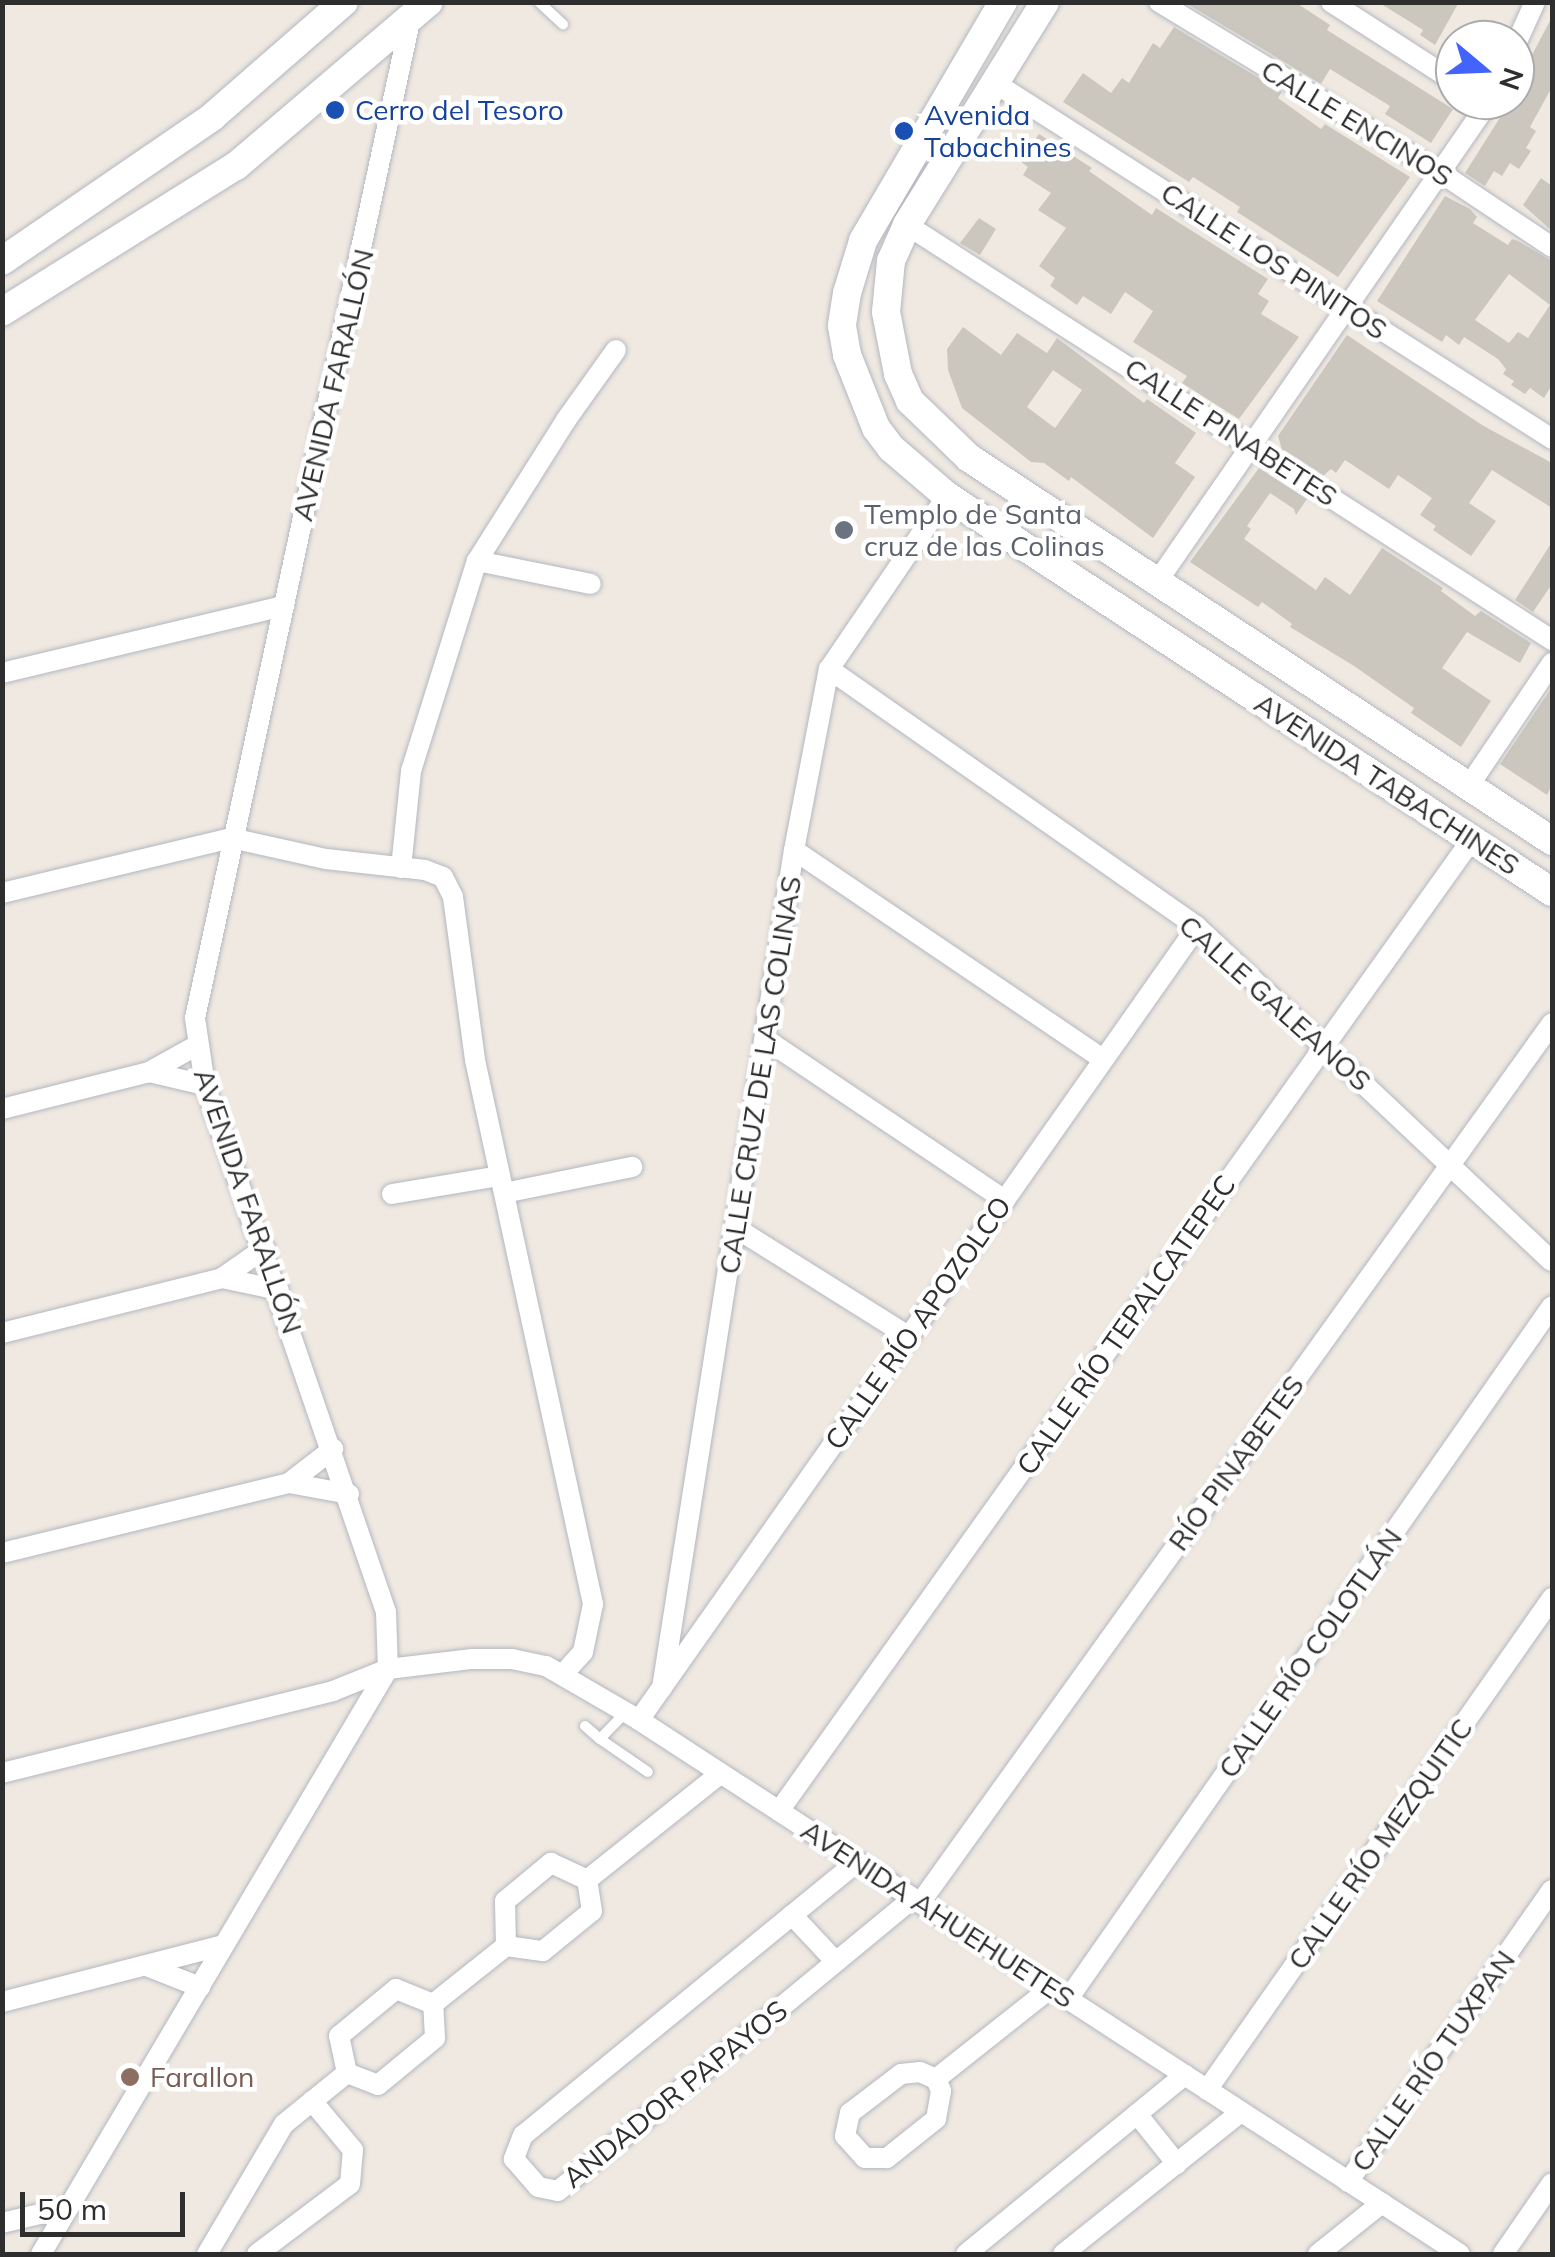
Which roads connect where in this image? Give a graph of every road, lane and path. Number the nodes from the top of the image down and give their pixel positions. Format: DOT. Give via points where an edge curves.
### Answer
graph roads {
  1 [pos="344,2"];
  2 [pos="539,2"];
  3 [pos="1004,2"];
  4 [pos="1045,2"];
  5 [pos="1159,2"];
  6 [pos="1331,2"];
  7 [pos="418,8"];
  8 [pos="563,24"];
  9 [pos="1435,69"];
  10 [pos="995,83"];
  11 [pos="1475,120"];
  12 [pos="1440,173"];
  13 [pos="908,225"];
  14 [pos="1552,248"];
  15 [pos="2,261"];
  16 [pos="1348,308"];
  17 [pos="2,312"];
  18 [pos="616,350"];
  19 [pos="1552,439"];
  20 [pos="1254,446"];
  21 [pos="947,496"];
  22 [pos="477,561"];
  23 [pos="1158,582"];
  24 [pos="591,584"];
  25 [pos="284,606"];
  26 [pos="1552,640"];
  27 [pos="1552,663"];
  28 [pos="829,669"];
  29 [pos="2,672"];
  30 [pos="1468,786"];
  31 [pos="230,838"];
  32 [pos="1472,838"];
  33 [pos="1552,841"];
  34 [pos="794,850"];
  35 [pos="401,868"];
  36 [pos="1552,892"];
  37 [pos="2,893"];
  38 [pos="1196,927"];
  39 [pos="1552,1023"];
  40 [pos="765,1039"];
  41 [pos="196,1046"];
  42 [pos="1324,1046"];
  43 [pos="1103,1059"];
  44 [pos="150,1072"];
  45 [pos="206,1085"];
  46 [pos="2,1109"];
  47 [pos="1450,1165"];
  48 [pos="632,1166"];
  49 [pos="502,1185"];
  50 [pos="392,1194"];
  51 [pos="1004,1200"];
  52 [pos="736,1228"];
  53 [pos="264,1248"];
  54 [pos="1552,1262"];
  55 [pos="222,1278"];
  56 [pos="279,1290"];
  57 [pos="1552,1306"];
  58 [pos="2,1332"];
  59 [pos="908,1336"];
  60 [pos="333,1449"];
  61 [pos="289,1483"];
  62 [pos="348,1494"];
  63 [pos="2,1554"];
  64 [pos="1552,1598"];
  65 [pos="388,1669"];
  66 [pos="562,1674"];
  67 [pos="662,1688"];
  68 [pos="632,1716"];
  69 [pos="585,1726"];
  70 [pos="600,1739"];
  71 [pos="648,1772"];
  72 [pos="2,1773"];
  73 [pos="721,1774"];
  74 [pos="779,1811"];
  75 [pos="857,1862"];
  76 [pos="587,1880"];
  77 [pos="1552,1890"];
  78 [pos="916,1901"];
  79 [pos="792,1915"];
  80 [pos="224,1945"];
  81 [pos="506,1946"];
  82 [pos="836,1962"];
  83 [pos="149,1967"];
  84 [pos="200,1987"];
  85 [pos="1059,1994"];
  86 [pos="2,2002"];
  87 [pos="433,2004"];
  88 [pos="347,2073"];
  89 [pos="1184,2075"];
  90 [pos="936,2079"];
  91 [pos="1206,2090"];
  92 [pos="312,2101"];
  93 [pos="1241,2112"];
  94 [pos="1138,2114"];
  95 [pos="1176,2164"];
  96 [pos="1348,2182"];
  97 [pos="1552,2183"];
  98 [pos="1382,2203"];
  99 [pos="69,2207"];
  100 [pos="2,2223"];
  101 [pos="40,2254"];
  102 [pos="206,2254"];
  103 [pos="258,2254"];
  104 [pos="966,2254"];
  105 [pos="1062,2254"];
  106 [pos="1318,2254"];
  107 [pos="1460,2254"];
  108 [pos="1503,2254"];
  1 -- 15 [label="street" via="212,117"];
  2 -- 8 [label="lane"];
  3 -- 21 [label="street, AVENIDA TABACHINES" via="862,241 842,326 876,428"];
  4 -- 10 [label="street, AVENIDA TABACHINES"];
  5 -- 12 [label="street, CALLE ENCINOS"];
  6 -- 9 [label="street"];
  7 -- 17 [label="street" via="236,166"];
  7 -- 25 [label="street, AVENIDA FARALLÓN"];
  10 -- 13 [label="street, AVENIDA TABACHINES"];
  10 -- 16 [label="street, CALLE LOS PINITOS"];
  11 -- 12 [label="street"];
  12 -- 14 [label="street, CALLE ENCINOS"];
  12 -- 16 [label="street"];
  13 -- 20 [label="street, CALLE PINABETES"];
  13 -- 23 [label="street, AVENIDA TABACHINES" via="886,279 886,312 910,401 969,458"];
  16 -- 19 [label="street, CALLE LOS PINITOS"];
  16 -- 20 [label="street"];
  18 -- 22 [label="street"];
  20 -- 23 [label="street"];
  20 -- 26 [label="street, CALLE PINABETES"];
  21 -- 28 [label="street, CALLE CRUZ DE LAS COLINAS"];
  21 -- 32 [label="street, AVENIDA TABACHINES"];
  22 -- 24 [label="street"];
  22 -- 35 [label="street" via="411,771"];
  23 -- 30 [label="street, AVENIDA TABACHINES"];
  25 -- 29 [label="street"];
  25 -- 31 [label="street, AVENIDA FARALLÓN"];
  27 -- 30 [label="street"];
  28 -- 34 [label="street, CALLE CRUZ DE LAS COLINAS"];
  28 -- 38 [label="street, CALLE GALEANOS"];
  30 -- 33 [label="street, AVENIDA TABACHINES"];
  31 -- 35 [label="street"];
  31 -- 37 [label="street"];
  31 -- 41 [label="street, AVENIDA FARALLÓN" via="200,987"];
  32 -- 36 [label="street, AVENIDA TABACHINES"];
  32 -- 42 [label="street, CALLE RÍO TEPALCATEPEC"];
  34 -- 40 [label="street, CALLE CRUZ DE LAS COLINAS"];
  34 -- 43 [label="street"];
  35 -- 49 [label="street" via="435,872 452,897"];
  38 -- 42 [label="street, CALLE GALEANOS"];
  38 -- 43 [label="street, CALLE RÍO APOZOLCO"];
  39 -- 47 [label="street, RÍO PINABETES"];
  40 -- 51 [label="street"];
  40 -- 52 [label="street, CALLE CRUZ DE LAS COLINAS"];
  41 -- 44 [label="street"];
  41 -- 45 [label="street, AVENIDA FARALLÓN"];
  42 -- 47 [label="street, CALLE GALEANOS"];
  42 -- 74 [label="street, CALLE RÍO TEPALCATEPEC"];
  43 -- 51 [label="street, CALLE RÍO APOZOLCO"];
  44 -- 45 [label="street"];
  44 -- 46 [label="street"];
  45 -- 53 [label="street, AVENIDA FARALLÓN"];
  47 -- 54 [label="street, CALLE GALEANOS"];
  47 -- 78 [label="street, RÍO PINABETES"];
  48 -- 49 [label="street"];
  49 -- 50 [label="street"];
  49 -- 66 [label="street" via="592,1604 582,1652"];
  51 -- 59 [label="street, CALLE RÍO APOZOLCO"];
  52 -- 59 [label="street"];
  52 -- 67 [label="street, CALLE CRUZ DE LAS COLINAS"];
  53 -- 55 [label="street"];
  53 -- 56 [label="street, AVENIDA FARALLÓN"];
  55 -- 56 [label="street"];
  55 -- 58 [label="street"];
  56 -- 60 [label="street, AVENIDA FARALLÓN"];
  57 -- 85 [label="street, CALLE RÍO COLOTLÁN"];
  59 -- 67 [label="street, CALLE RÍO APOZOLCO"];
  60 -- 61 [label="street"];
  60 -- 62 [label="street, AVENIDA FARALLÓN"];
  61 -- 62 [label="street"];
  61 -- 63 [label="street"];
  62 -- 65 [label="street, AVENIDA FARALLÓN" via="386,1612"];
  64 -- 91 [label="street, CALLE RÍO MEZQUITIC"];
  65 -- 66 [label="street, AVENIDA AHUEHUETES" via="512,1659"];
  65 -- 72 [label="street, AVENIDA AHUEHUETES" via="333,1691"];
  65 -- 80 [label="street"];
  66 -- 68 [label="street, AVENIDA AHUEHUETES"];
  67 -- 68 [label="street, CALLE RÍO APOZOLCO"];
  68 -- 70 [label="lane"];
  68 -- 73 [label="street, AVENIDA AHUEHUETES"];
  69 -- 70 [label="lane"];
  70 -- 71 [label="lane"];
  73 -- 74 [label="street, AVENIDA AHUEHUETES"];
  73 -- 76 [label="street"];
  74 -- 75 [label="street, AVENIDA AHUEHUETES"];
  75 -- 78 [label="street, AVENIDA AHUEHUETES"];
  75 -- 79 [label="street, ANDADOR PAPAYOS"];
  76 -- 81 [label="street" via="592,1911 568,1931 543,1950"];
  76 -- 81 [label="street" via="551,1863 504,1901"];
  77 -- 96 [label="street, CALLE RÍO TUXPAN"];
  78 -- 82 [label="street, ANDADOR PAPAYOS"];
  78 -- 85 [label="street, AVENIDA AHUEHUETES"];
  79 -- 82 [label="street"];
  79 -- 82 [label="street, ANDADOR PAPAYOS" via="523,2135 514,2159 538,2187 558,2191"];
  80 -- 83 [label="street"];
  80 -- 84 [label="street"];
  81 -- 87 [label="street"];
  83 -- 84 [label="street"];
  83 -- 86 [label="street"];
  84 -- 99 [label="street"];
  85 -- 89 [label="street, AVENIDA AHUEHUETES"];
  85 -- 90 [label="street, CALLE RÍO COLOTLÁN"];
  87 -- 88 [label="street" via="436,2038 378,2085"];
  87 -- 88 [label="street" via="396,1990 339,2036"];
  88 -- 92 [label="street"];
  89 -- 91 [label="street, AVENIDA AHUEHUETES"];
  89 -- 94 [label="street"];
  90 -- 90 [label="street" via="936,2119 886,2158 864,2158 845,2136 850,2113 902,2074"];
  91 -- 93 [label="street, AVENIDA AHUEHUETES"];
  92 -- 102 [label="street" via="284,2124"];
  92 -- 103 [label="street" via="353,2150 350,2184"];
  93 -- 95 [label="street"];
  93 -- 96 [label="street, AVENIDA AHUEHUETES"];
  94 -- 95 [label="street"];
  94 -- 104 [label="street"];
  95 -- 105 [label="street"];
  96 -- 98 [label="street, AVENIDA AHUEHUETES"];
  97 -- 108 [label="street"];
  98 -- 106 [label="street"];
  98 -- 107 [label="street, AVENIDA AHUEHUETES"];
  99 -- 100 [label="street"];
  99 -- 101 [label="street"];
}
